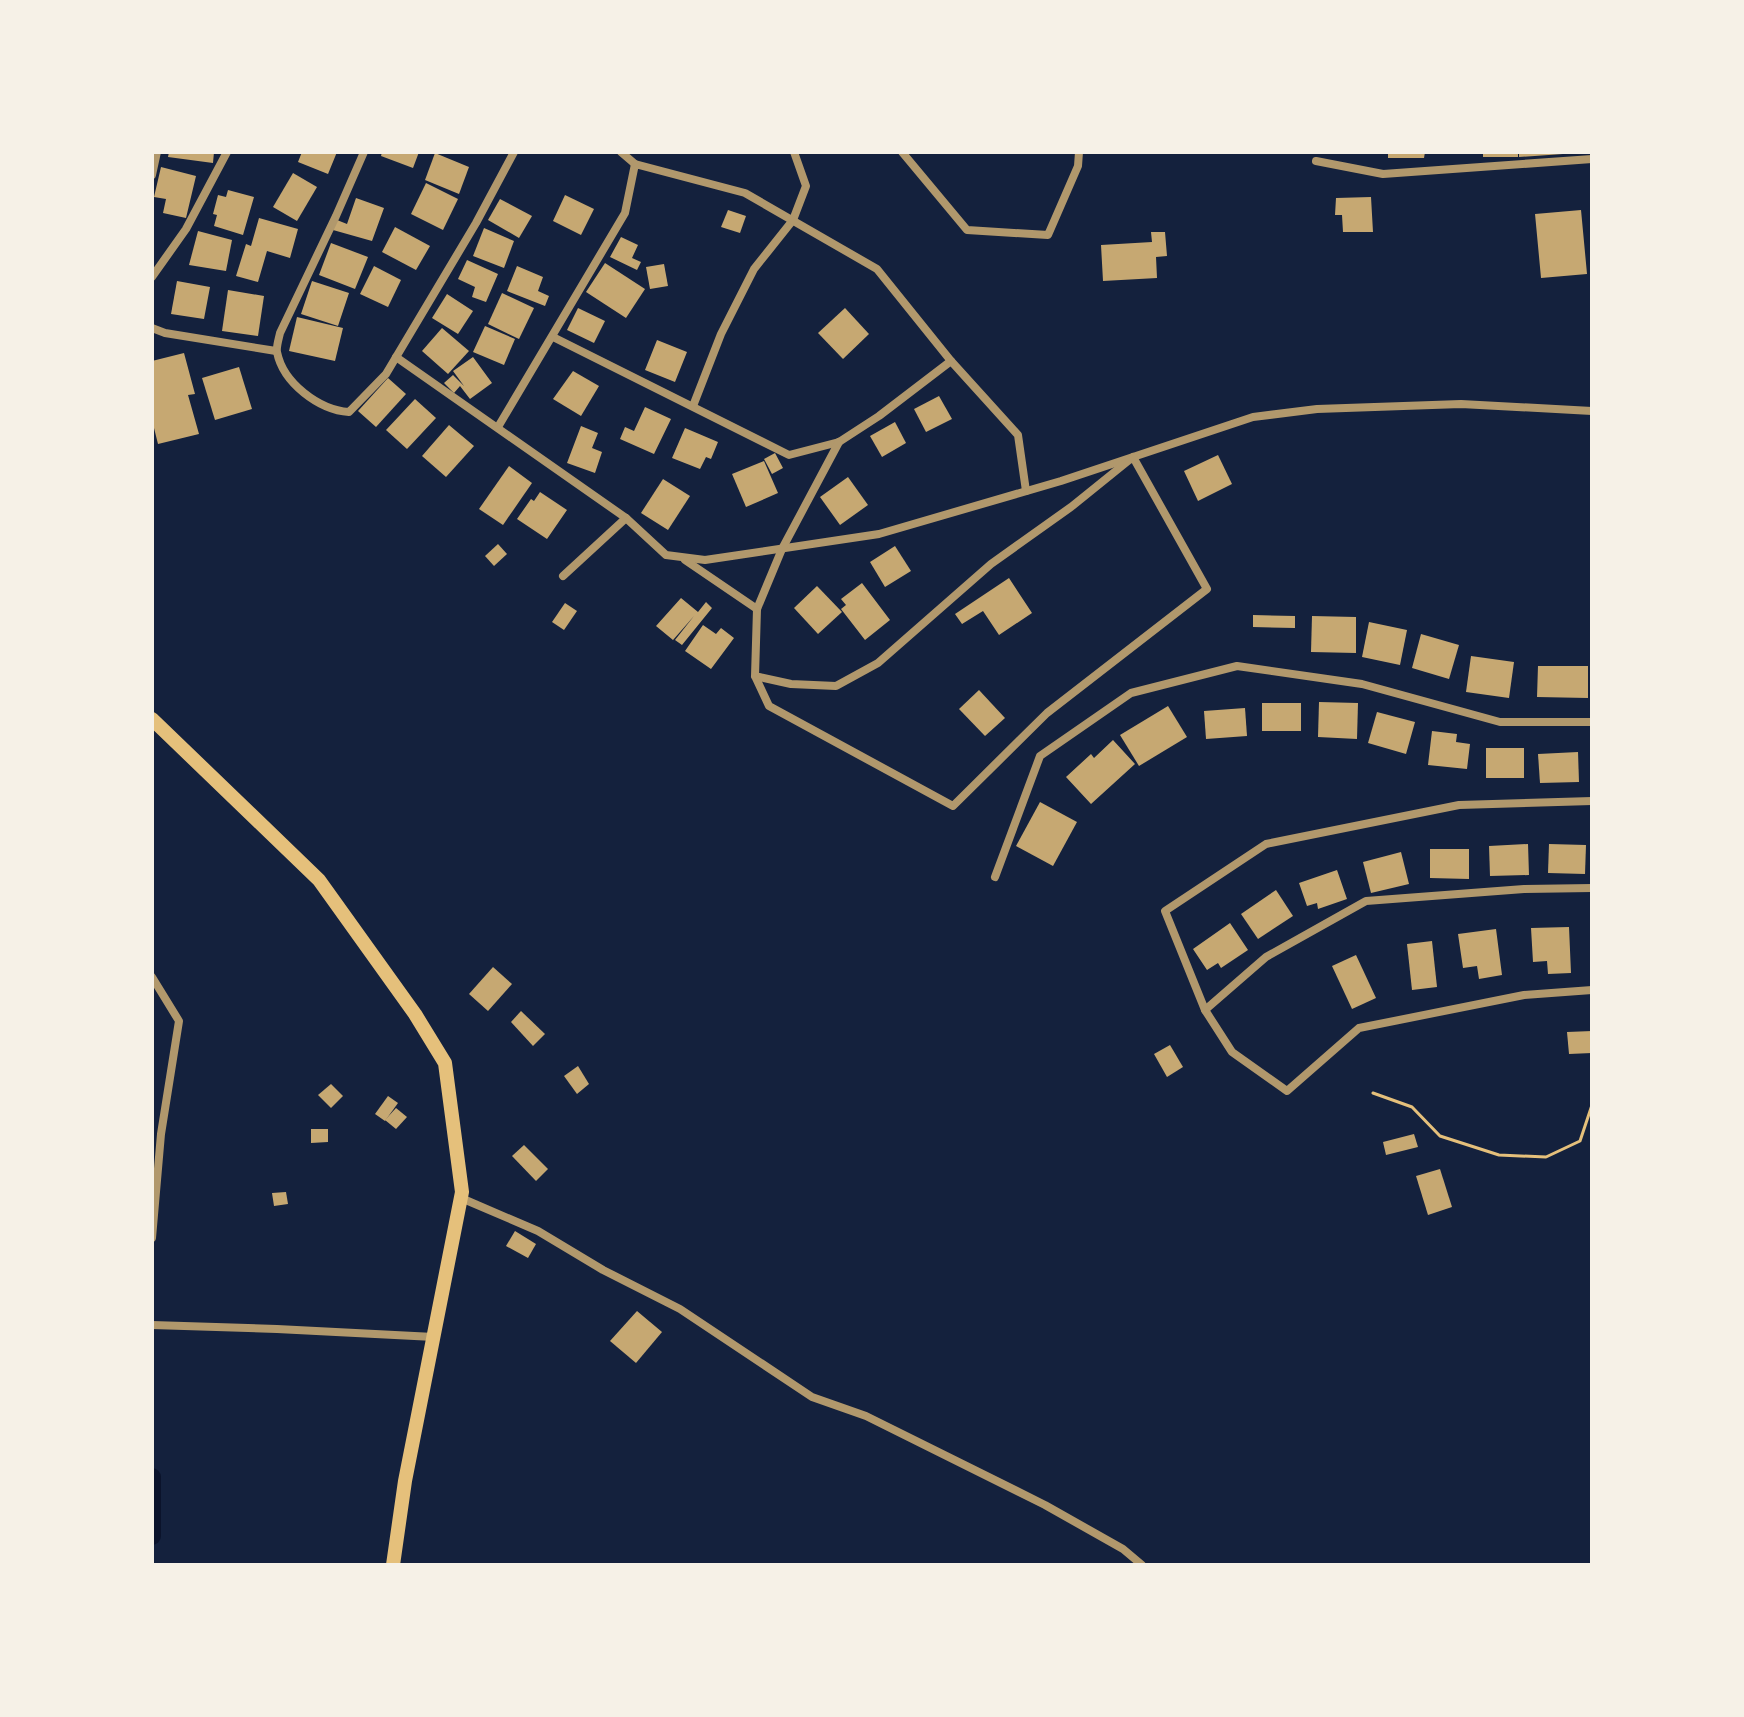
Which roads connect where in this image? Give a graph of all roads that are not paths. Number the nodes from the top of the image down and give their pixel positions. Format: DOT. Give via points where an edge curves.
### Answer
graph roads {
  1 [pos="157,152"];
  2 [pos="227,152"];
  3 [pos="364,152"];
  4 [pos="514,152"];
  5 [pos="621,152"];
  6 [pos="794,152"];
  7 [pos="902,152"];
  8 [pos="1079,152"];
  9 [pos="1592,159"];
  10 [pos="1316,161"];
  11 [pos="635,164"];
  12 [pos="152,175"];
  13 [pos="793,220"];
  14 [pos="152,277"];
  15 [pos="152,328"];
  16 [pos="553,337"];
  17 [pos="276,351"];
  18 [pos="396,357"];
  19 [pos="951,361"];
  20 [pos="693,406"];
  21 [pos="1592,411"];
  22 [pos="498,427"];
  23 [pos="839,442"];
  24 [pos="1133,457"];
  25 [pos="1026,491"];
  26 [pos="626,518"];
  27 [pos="782,549"];
  28 [pos="681,557"];
  29 [pos="563,576"];
  30 [pos="757,609"];
  31 [pos="755,676"];
  32 [pos="152,719"];
  33 [pos="1592,722"];
  34 [pos="1592,801"];
  35 [pos="995,877"];
  36 [pos="1592,888"];
  37 [pos="152,977"];
  38 [pos="1592,990"];
  39 [pos="1205,1010"];
  40 [pos="461,1198"];
  41 [pos="152,1238"];
  42 [pos="152,1325"];
  43 [pos="434,1337"];
  44 [pos="393,1565"];
  45 [pos="1142,1565"];
  1 -- 12 [label="street"];
  2 -- 14 [label="street" via="186,229"];
  3 -- 17 [label="street"];
  4 -- 18 [label="street"];
  5 -- 11 [label="street"];
  6 -- 13 [label="street" via="806,186"];
  7 -- 8 [label="street" via="967,230 1048,235"];
  9 -- 10 [label="street" via="1383,174"];
  11 -- 13 [label="street" via="745,193"];
  11 -- 16 [label="street" via="625,213"];
  13 -- 19 [label="street" via="877,269"];
  13 -- 20 [label="street" via="754,269"];
  15 -- 17 [label="street"];
  16 -- 20 [label="street"];
  16 -- 22 [label="street"];
  17 -- 18 [label="street" via="292,383 320,404 349,412"];
  18 -- 22 [label="street"];
  19 -- 23 [label="street"];
  19 -- 25 [label="street" via="1018,435"];
  20 -- 23 [label="street" via="789,455"];
  21 -- 24 [label="street" via="1461,404 1317,409 1253,417"];
  22 -- 26 [label="street"];
  23 -- 27 [label="street"];
  24 -- 25 [label="street"];
  24 -- 31 [label="street" via="991,564 878,663 836,686"];
  24 -- 31 [label="street" via="1207,589 1047,713 953,806 769,706"];
  25 -- 27 [label="street" via="879,534"];
  26 -- 28 [label="street" via="666,555"];
  26 -- 29 [label="street"];
  27 -- 28 [label="street" via="705,560"];
  27 -- 30 [label="street"];
  28 -- 30 [label="street"];
  30 -- 31 [label="street"];
  32 -- 40 [label="main road" via="319,880 415,1014 445,1063"];
  33 -- 35 [label="street" via="1500,722 1362,684 1237,666 1222,669 1131,693 1040,756"];
  34 -- 39 [label="street" via="1459,805 1266,844 1165,911"];
  36 -- 39 [label="street" via="1366,901 1266,957"];
  37 -- 41 [label="street" via="179,1021"];
  38 -- 39 [label="street" via="1524,995 1359,1028 1287,1091 1232,1052"];
  40 -- 43 [label="main road"];
  40 -- 45 [label="street" via="538,1231 680,1309 812,1397 866,1416 1045,1505"];
  42 -- 43 [label="street"];
  43 -- 44 [label="main road"];
}
